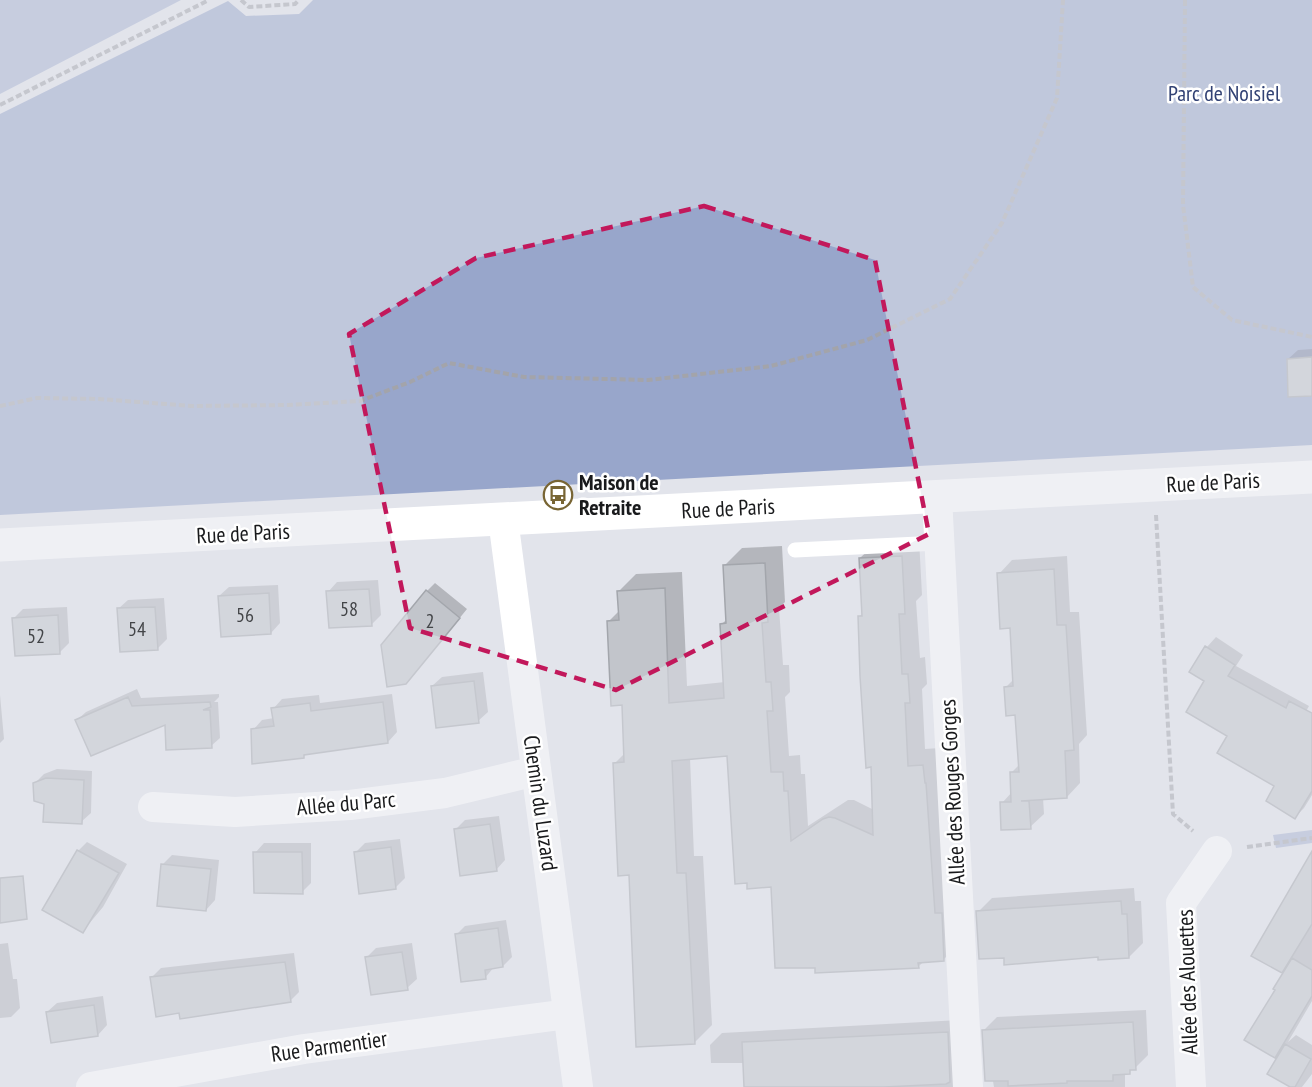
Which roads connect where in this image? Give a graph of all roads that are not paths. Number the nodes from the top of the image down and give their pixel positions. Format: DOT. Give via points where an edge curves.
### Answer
graph roads {
  1 [pos="1312,477"];
  2 [pos="937,497"];
  3 [pos="503,519"];
  4 [pos="939,543"];
  5 [pos="0,545"];
  6 [pos="795,550"];
  7 [pos="536,771"];
  8 [pos="153,807"];
  9 [pos="1217,851"];
  10 [pos="568,1014"];
  11 [pos="91,1087"];
  12 [pos="578,1087"];
  13 [pos="968,1087"];
  14 [pos="1191,1087"];
  1 -- 2 [label="main road, Rue de Paris"];
  2 -- 3 [label="main road, Rue de Paris"];
  2 -- 4 [label="street, Allée des Rouges Gorges"];
  3 -- 5 [label="main road, Rue de Paris"];
  3 -- 7 [label="street, Chemin du Luzard"];
  4 -- 6 [label="lane"];
  4 -- 13 [label="street, Allée des Rouges Gorges"];
  7 -- 8 [label="street, Allée du Parc" via="445,794 350,805 235,812"];
  7 -- 10 [label="street, Chemin du Luzard"];
  9 -- 14 [label="street, Allée des Alouettes" via="1181,903"];
  10 -- 11 [label="street, Rue Parmentier" via="304,1049"];
  10 -- 12 [label="street, Chemin du Luzard"];
}
